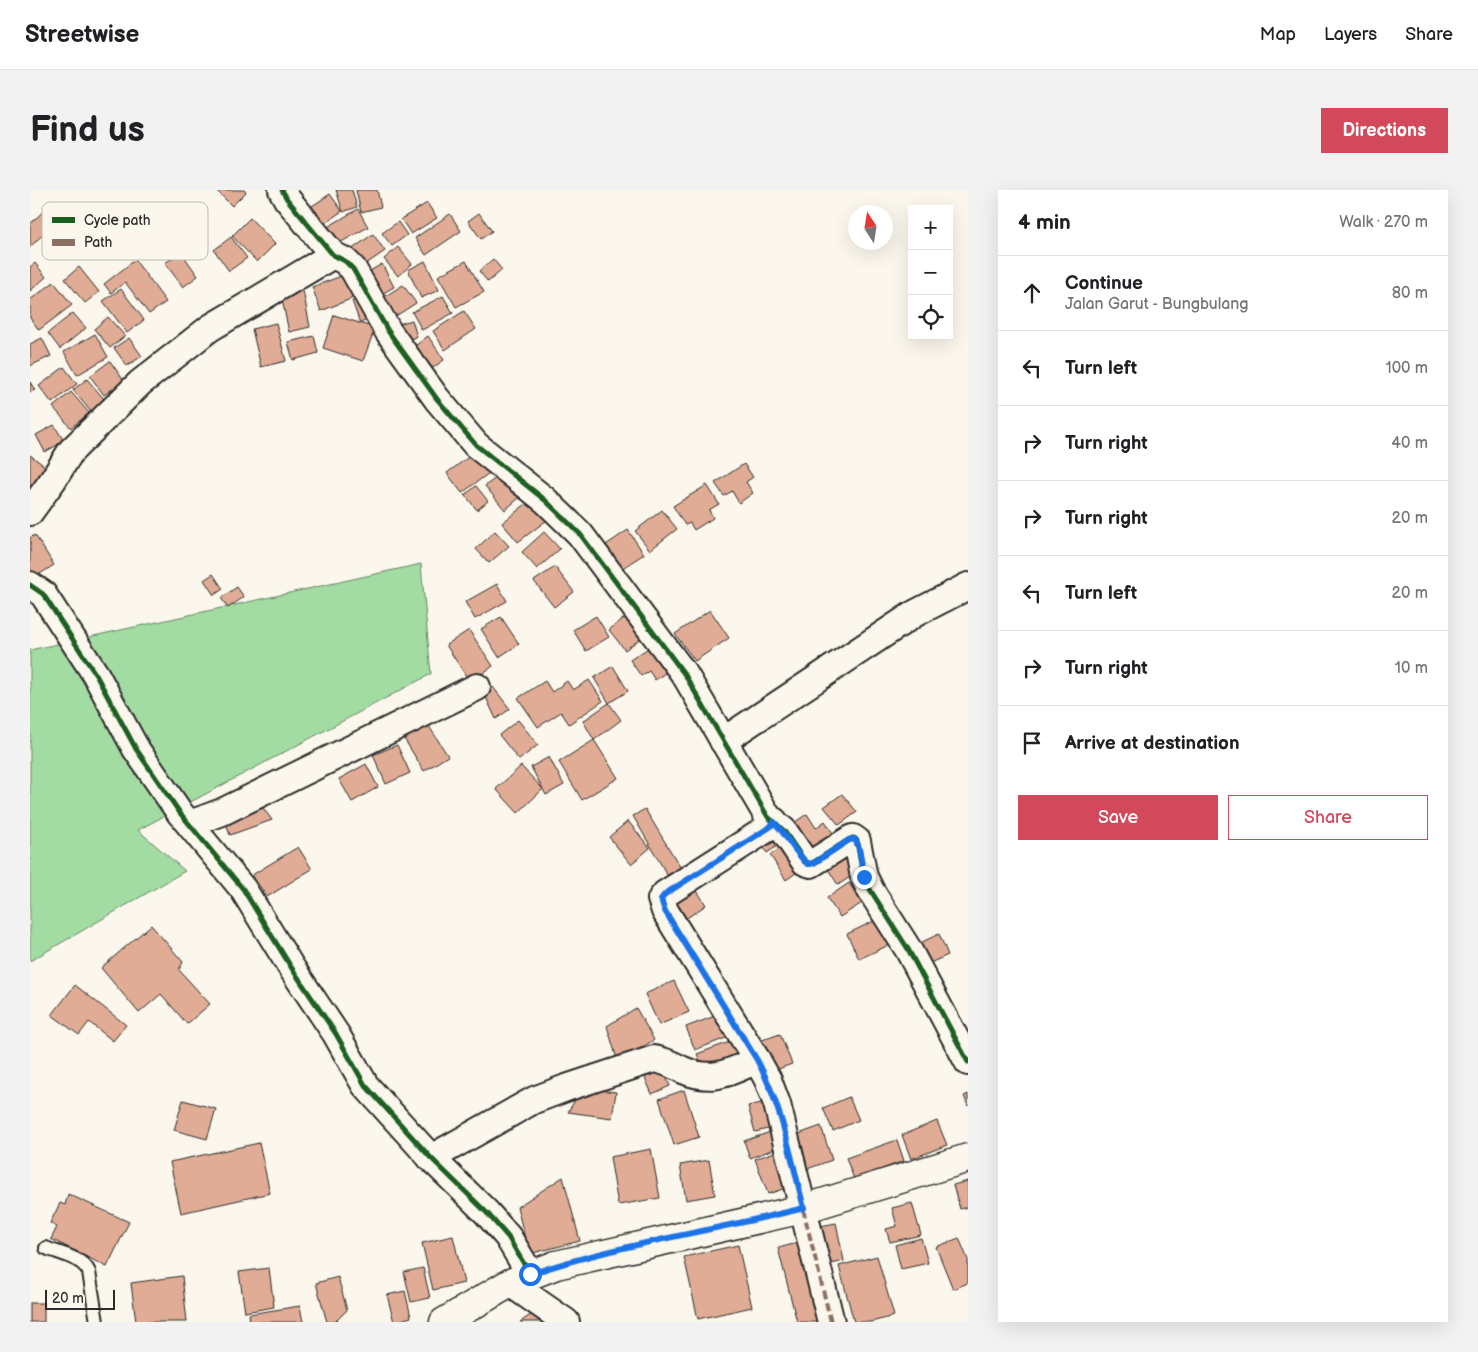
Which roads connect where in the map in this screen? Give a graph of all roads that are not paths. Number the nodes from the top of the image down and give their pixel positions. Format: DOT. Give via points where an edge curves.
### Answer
graph roads {
  1 [pos="282,190"];
  2 [pos="333,255"];
  3 [pos="30,512"];
  4 [pos="30,585"];
  5 [pos="968,586"];
  6 [pos="477,687"];
  7 [pos="722,740"];
  8 [pos="774,822"];
  9 [pos="190,824"];
  10 [pos="757,1060"];
  11 [pos="968,1062"];
  12 [pos="431,1158"];
  13 [pos="968,1158"];
  14 [pos="804,1208"];
  15 [pos="46,1248"];
  16 [pos="520,1278"];
  17 [pos="97,1322"];
  18 [pos="444,1322"];
  19 [pos="566,1322"];
  20 [pos="831,1322"];
  1 -- 2 [label="street"];
  2 -- 3 [label="street" via="210,328 140,383 71,451"];
  2 -- 7 [label="street" via="354,269 388,331 437,399 476,445 545,500 580,534 685,675"];
  4 -- 9 [label="street" via="43,594 96,675 136,749"];
  5 -- 7 [label="street" via="914,614"];
  6 -- 9 [label="street" via="222,812"];
  7 -- 8 [label="street"];
  8 -- 10 [label="street" via="661,899 665,911"];
  8 -- 11 [label="street" via="808,864 853,838 857,841 864,877 871,892 908,949"];
  9 -- 12 [label="street" via="243,890 336,1034 364,1086"];
  10 -- 12 [label="street" via="723,1074 704,1077 654,1059 534,1100"];
  10 -- 14 [label="street" via="777,1104"];
  12 -- 16 [label="street" via="508,1237"];
  13 -- 14 [label="main road"];
  14 -- 16 [label="main road" via="603,1253"];
  14 -- 20 [label="street"];
  15 -- 17 [label="lane" via="86,1265"];
  16 -- 18 [label="main road"];
  16 -- 19 [label="street"];
}
